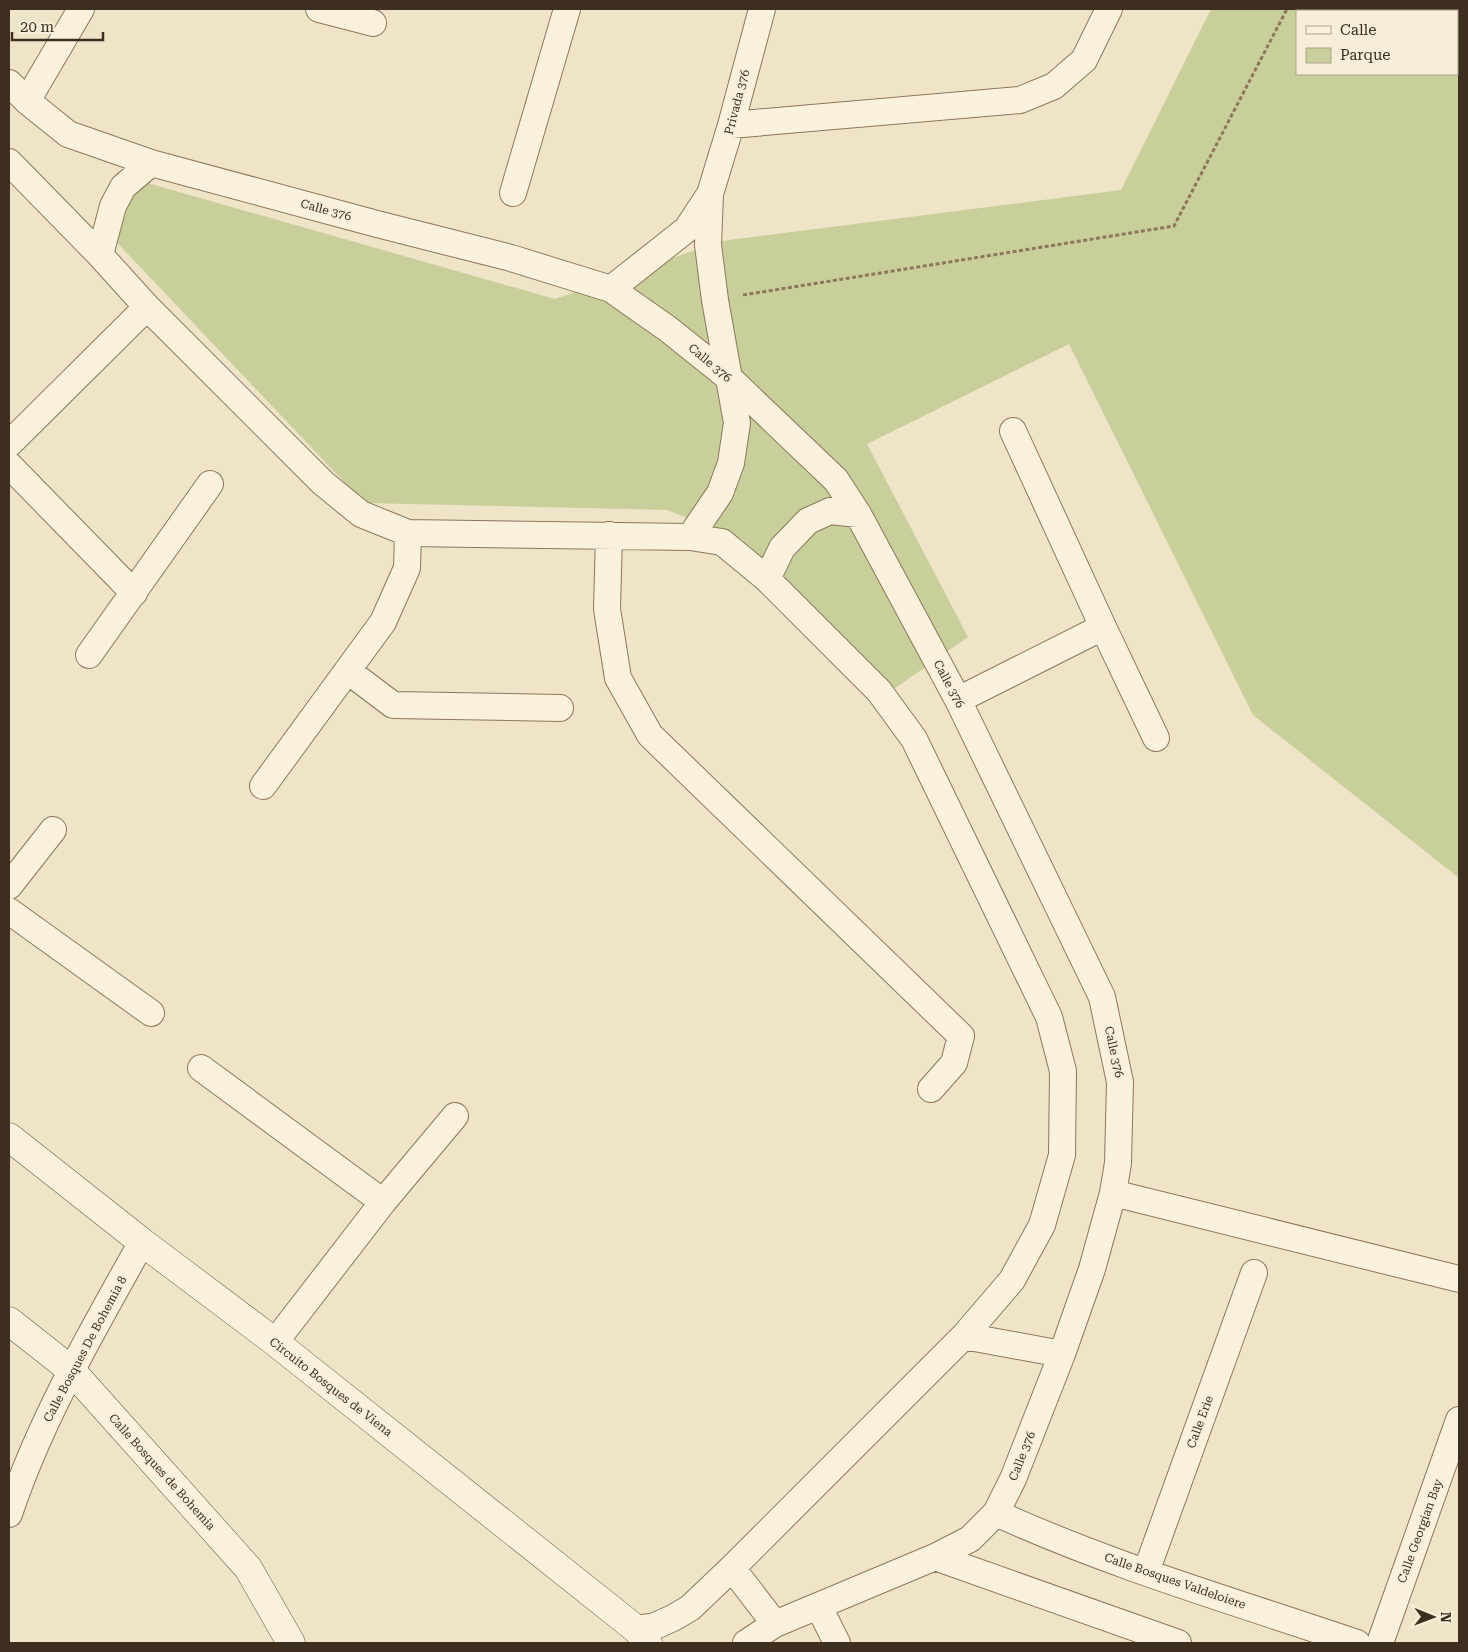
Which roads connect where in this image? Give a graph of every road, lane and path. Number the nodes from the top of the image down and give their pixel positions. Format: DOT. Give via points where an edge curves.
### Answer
graph roads {
  1 [pos="81,9"];
  2 [pos="319,9"];
  3 [pos="567,9"];
  4 [pos="762,9"];
  5 [pos="1109,9"];
  6 [pos="1287,9"];
  7 [pos="374,23"];
  8 [pos="18,92"];
  9 [pos="731,125"];
  10 [pos="9,162"];
  11 [pos="151,163"];
  12 [pos="512,193"];
  13 [pos="710,194"];
  14 [pos="100,255"];
  15 [pos="611,290"];
  16 [pos="715,300"];
  17 [pos="147,307"];
  18 [pos="728,377"];
  19 [pos="1013,431"];
  20 [pos="9,444"];
  21 [pos="9,465"];
  22 [pos="210,484"];
  23 [pos="858,514"];
  24 [pos="408,533"];
  25 [pos="609,535"];
  26 [pos="690,537"];
  27 [pos="767,578"];
  28 [pos="134,593"];
  29 [pos="1103,627"];
  30 [pos="90,655"];
  31 [pos="348,672"];
  32 [pos="958,700"];
  33 [pos="560,708"];
  34 [pos="1156,738"];
  35 [pos="263,786"];
  36 [pos="53,830"];
  37 [pos="9,886"];
  38 [pos="9,911"];
  39 [pos="151,1013"];
  40 [pos="201,1068"];
  41 [pos="931,1089"];
  42 [pos="455,1116"];
  43 [pos="9,1138"];
  44 [pos="1113,1193"];
  45 [pos="383,1202"];
  46 [pos="142,1242"];
  47 [pos="1254,1273"];
  48 [pos="1459,1279"];
  49 [pos="9,1321"];
  50 [pos="964,1336"];
  51 [pos="275,1342"];
  52 [pos="1062,1354"];
  53 [pos="71,1370"];
  54 [pos="1459,1420"];
  55 [pos="996,1513"];
  56 [pos="9,1514"];
  57 [pos="936,1557"];
  58 [pos="732,1568"];
  59 [pos="1146,1572"];
  60 [pos="819,1606"];
  61 [pos="775,1624"];
  62 [pos="642,1636"];
  63 [pos="291,1643"];
  64 [pos="746,1643"];
  65 [pos="837,1643"];
  66 [pos="1178,1643"];
  67 [pos="1357,1643"];
  68 [pos="1380,1643"];
  1 -- 8 [label="street"];
  2 -- 7 [label="street"];
  3 -- 12 [label="street"];
  4 -- 9 [label="street, Privada 376"];
  5 -- 9 [label="street" via="1084,60 1054,86 1020,100"];
  6 -- 16 [label="path" via="1174,226"];
  8 -- 11 [label="street, Calle 376" via="68,134"];
  9 -- 13 [label="street, Privada 376"];
  10 -- 14 [label="street"];
  11 -- 14 [label="street" via="123,187 113,206"];
  11 -- 15 [label="street, Calle 376" via="511,258"];
  13 -- 15 [label="street" via="687,229"];
  13 -- 16 [label="street" via="708,245"];
  14 -- 17 [label="street"];
  15 -- 18 [label="street, Calle 376" via="668,329"];
  16 -- 18 [label="street"];
  17 -- 20 [label="street"];
  17 -- 24 [label="street" via="323,483 361,514"];
  18 -- 23 [label="street, Calle 376" via="836,480"];
  18 -- 26 [label="street" via="737,423 731,463 720,493"];
  19 -- 29 [label="street"];
  21 -- 28 [label="street"];
  22 -- 28 [label="street"];
  23 -- 27 [label="street" via="830,511 808,521 782,548"];
  23 -- 32 [label="street, Calle 376"];
  24 -- 25 [label="street"];
  24 -- 31 [label="street" via="407,568 383,622"];
  25 -- 26 [label="street"];
  25 -- 41 [label="street" via="607,609 618,678 650,735 961,1036 954,1063"];
  26 -- 27 [label="street" via="722,542"];
  27 -- 50 [label="street" via="878,691 914,739 1049,1017 1063,1071 1062,1155 1042,1225 1012,1280"];
  28 -- 30 [label="street"];
  29 -- 32 [label="street"];
  29 -- 34 [label="street"];
  31 -- 33 [label="street" via="393,705"];
  31 -- 35 [label="street"];
  32 -- 44 [label="street, Calle 376" via="1102,997 1120,1082 1118,1163"];
  36 -- 37 [label="street"];
  38 -- 39 [label="street"];
  40 -- 45 [label="street"];
  42 -- 45 [label="street"];
  43 -- 46 [label="main road, Circuito Bosques de Viena"];
  44 -- 48 [label="street"];
  44 -- 52 [label="street, Calle 376" via="1092,1269"];
  45 -- 51 [label="street"];
  46 -- 51 [label="main road, Circuito Bosques de Viena"];
  46 -- 53 [label="street, Calle Bosques De Bohemia 8"];
  47 -- 59 [label="street, Calle Erie"];
  49 -- 53 [label="main road, Calle Bosques de Bohemia"];
  50 -- 52 [label="street"];
  50 -- 58 [label="street"];
  51 -- 62 [label="main road, Circuito Bosques de Viena"];
  52 -- 55 [label="street, Calle 376" via="1013,1479"];
  53 -- 56 [label="street, Calle Bosques De Bohemia 8" via="23,1474"];
  53 -- 63 [label="main road, Calle Bosques de Bohemia" via="248,1568"];
  54 -- 68 [label="street, Calle Georgian Bay"];
  55 -- 57 [label="street, Calle 376" via="970,1539"];
  55 -- 59 [label="street, Calle Bosques Valdeloiere"];
  57 -- 60 [label="street, Calle 376"];
  57 -- 66 [label="street"];
  58 -- 61 [label="street"];
  58 -- 62 [label="street" via="690,1608"];
  59 -- 67 [label="street, Calle Bosques Valdeloiere"];
  60 -- 61 [label="street, Calle 376"];
  60 -- 65 [label="street"];
  61 -- 64 [label="street, Calle 376"];
}
